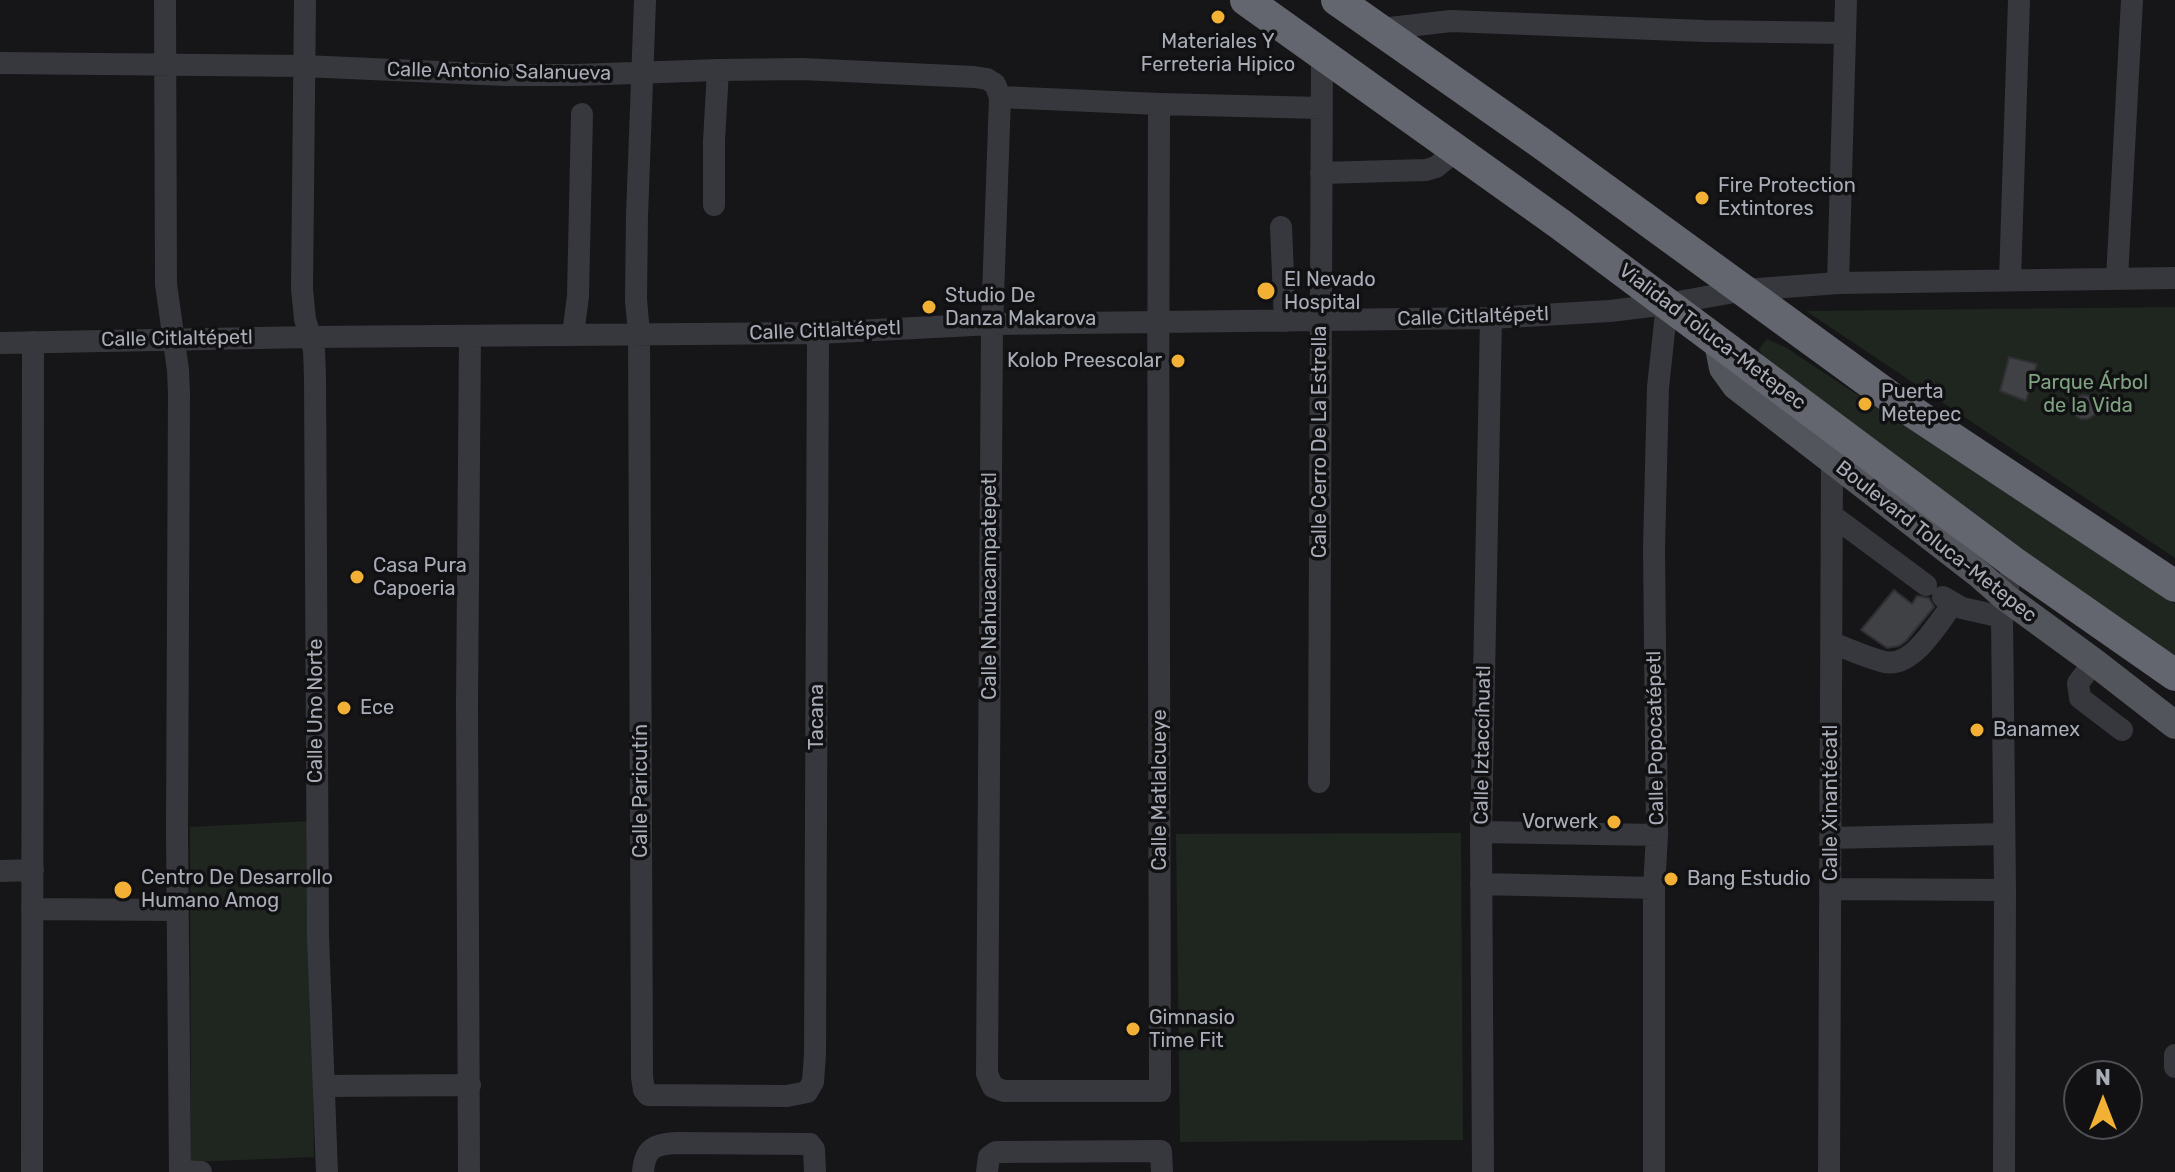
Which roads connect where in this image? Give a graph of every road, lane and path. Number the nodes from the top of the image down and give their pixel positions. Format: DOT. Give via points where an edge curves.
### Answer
graph roads {
  1 [pos="165,0"];
  2 [pos="305,0"];
  3 [pos="645,0"];
  4 [pos="1246,0"];
  5 [pos="1337,0"];
  6 [pos="1846,0"];
  7 [pos="2019,0"];
  8 [pos="2132,0"];
  9 [pos="1381,29"];
  10 [pos="1845,33"];
  11 [pos="1322,55"];
  12 [pos="0,63"];
  13 [pos="166,66"];
  14 [pos="304,66"];
  15 [pos="718,70"];
  16 [pos="642,73"];
  17 [pos="998,90"];
  18 [pos="1159,104"];
  19 [pos="1321,108"];
  20 [pos="582,114"];
  21 [pos="1457,150"];
  22 [pos="1321,173"];
  23 [pos="714,205"];
  24 [pos="1281,227"];
  25 [pos="2117,278"];
  26 [pos="2175,278"];
  27 [pos="2010,280"];
  28 [pos="1838,283"];
  29 [pos="1745,290"];
  30 [pos="1667,304"];
  31 [pos="1491,318"];
  32 [pos="1285,321"];
  33 [pos="1321,321"];
  34 [pos="1157,323"];
  35 [pos="992,324"];
  36 [pos="639,333"];
  37 [pos="818,333"];
  38 [pos="573,334"];
  39 [pos="470,336"];
  40 [pos="310,337"];
  41 [pos="174,339"];
  42 [pos="33,342"];
  43 [pos="0,343"];
  44 [pos="1843,452"];
  45 [pos="1833,516"];
  46 [pos="2013,562"];
  47 [pos="2175,586"];
  48 [pos="1940,595"];
  49 [pos="2004,607"];
  50 [pos="1832,643"];
  51 [pos="2094,662"];
  52 [pos="2175,675"];
  53 [pos="2175,725"];
  54 [pos="2122,730"];
  55 [pos="1319,782"];
  56 [pos="1481,832"];
  57 [pos="2004,834"];
  58 [pos="1657,835"];
  59 [pos="1830,838"];
  60 [pos="33,870"];
  61 [pos="0,871"];
  62 [pos="1481,884"];
  63 [pos="1654,888"];
  64 [pos="1830,889"];
  65 [pos="2005,890"];
  66 [pos="32,909"];
  67 [pos="178,910"];
  68 [pos="2175,1057"];
  69 [pos="2175,1067"];
  70 [pos="470,1085"];
  71 [pos="325,1086"];
  72 [pos="993,1087"];
  73 [pos="800,1095"];
  74 [pos="1161,1162"];
  75 [pos="644,1166"];
  76 [pos="987,1170"];
  77 [pos="32,1172"];
  78 [pos="180,1172"];
  79 [pos="201,1172"];
  80 [pos="327,1172"];
  81 [pos="469,1172"];
  82 [pos="815,1172"];
  83 [pos="1483,1172"];
  84 [pos="1654,1172"];
  85 [pos="1829,1172"];
  86 [pos="2004,1172"];
  1 -- 13 [label="street"];
  2 -- 14 [label="street, Calle Uno Norte"];
  3 -- 16 [label="street, Calle Paricutín"];
  4 -- 11 [label="highway, Vialidad Toluca-Metepec"];
  5 -- 9 [label="highway"];
  6 -- 10 [label="street"];
  7 -- 27 [label="street"];
  8 -- 25 [label="street"];
  9 -- 10 [label="street" via="1451,21"];
  9 -- 29 [label="highway"];
  10 -- 28 [label="street"];
  11 -- 19 [label="street, Calle Cerro De La Estrella"];
  11 -- 21 [label="highway, Vialidad Toluca-Metepec"];
  12 -- 13 [label="street, Calle Antonio Salanueva"];
  13 -- 14 [label="street, Calle Antonio Salanueva"];
  13 -- 41 [label="street" via="166,284"];
  14 -- 16 [label="street, Calle Antonio Salanueva" via="505,75"];
  14 -- 40 [label="street, Calle Uno Norte" via="302,289"];
  15 -- 16 [label="street, Calle Antonio Salanueva"];
  15 -- 17 [label="street, Calle Antonio Salanueva" via="982,78"];
  15 -- 23 [label="street"];
  16 -- 36 [label="street, Calle Paricutín"];
  17 -- 18 [label="street, Calle Antonio Salanueva"];
  17 -- 35 [label="street, Calle Nahuacampatepetl"];
  18 -- 19 [label="street, Calle Antonio Salanueva"];
  18 -- 34 [label="street"];
  19 -- 22 [label="street, Calle Cerro De La Estrella"];
  20 -- 38 [label="street"];
  21 -- 22 [label="street" via="1426,170"];
  21 -- 30 [label="highway, Vialidad Toluca-Metepec"];
  22 -- 33 [label="street, Calle Cerro De La Estrella"];
  24 -- 32 [label="street"];
  25 -- 26 [label="street, Calle Citlaltépetl"];
  25 -- 27 [label="street, Calle Citlaltépetl"];
  27 -- 28 [label="street, Calle Citlaltépetl"];
  28 -- 29 [label="street, Calle Citlaltépetl"];
  29 -- 30 [label="street, Calle Citlaltépetl"];
  29 -- 47 [label="highway" via="1890,397"];
  30 -- 31 [label="street, Calle Citlaltépetl"];
  30 -- 44 [label="highway, Vialidad Toluca-Metepec"];
  30 -- 58 [label="street, Calle Popocatépetl" via="1658,387 1654,548"];
  31 -- 33 [label="street, Calle Citlaltépetl"];
  31 -- 56 [label="street, Calle Iztaccíhuatl"];
  32 -- 33 [label="street, Calle Citlaltépetl"];
  32 -- 34 [label="street, Calle Citlaltépetl"];
  33 -- 55 [label="street, Calle Cerro De La Estrella"];
  34 -- 35 [label="street, Calle Citlaltépetl"];
  34 -- 72 [label="street, Calle Matlalcueye" via="1160,1091"];
  35 -- 37 [label="street, Calle Citlaltépetl"];
  35 -- 72 [label="street, Calle Nahuacampatepetl" via="987,1074"];
  36 -- 37 [label="street, Calle Citlaltépetl"];
  36 -- 38 [label="street, Calle Citlaltépetl"];
  36 -- 73 [label="street, Calle Paricutín" via="642,1084 648,1095 655,1096"];
  37 -- 73 [label="street, Tacana" via="815,1054 813,1082"];
  38 -- 39 [label="street, Calle Citlaltépetl"];
  39 -- 40 [label="street, Calle Citlaltépetl"];
  39 -- 70 [label="street"];
  40 -- 41 [label="street, Calle Citlaltépetl"];
  40 -- 71 [label="street, Calle Uno Norte" via="315,377 318,936"];
  41 -- 42 [label="street, Calle Citlaltépetl"];
  41 -- 67 [label="street" via="179,393"];
  42 -- 43 [label="street, Calle Citlaltépetl"];
  42 -- 60 [label="street"];
  44 -- 45 [label="street, Calle Xinantécatl"];
  44 -- 46 [label="highway, Vialidad Toluca-Metepec"];
  44 -- 49 [label="main road, Boulevard Toluca-Metepec" via="1980,575"];
  45 -- 48 [label="street"];
  45 -- 50 [label="street, Calle Xinantécatl"];
  46 -- 49 [label="street"];
  46 -- 52 [label="highway, Vialidad Toluca-Metepec"];
  48 -- 49 [label="street" via="1973,612"];
  48 -- 50 [label="street" via="1918,648 1907,659 1887,663"];
  49 -- 51 [label="main road, Boulevard Toluca-Metepec"];
  49 -- 57 [label="street"];
  50 -- 59 [label="street, Calle Xinantécatl"];
  51 -- 53 [label="main road, Boulevard Toluca-Metepec"];
  51 -- 54 [label="street" via="2078,683 2080,698"];
  56 -- 58 [label="street"];
  56 -- 62 [label="street, Calle Iztaccíhuatl"];
  57 -- 59 [label="street"];
  57 -- 65 [label="street"];
  58 -- 63 [label="street, Calle Popocatépetl"];
  59 -- 64 [label="street, Calle Xinantécatl"];
  60 -- 61 [label="street"];
  60 -- 66 [label="street"];
  62 -- 63 [label="street"];
  62 -- 83 [label="street, Calle Iztaccíhuatl"];
  63 -- 84 [label="street, Calle Popocatépetl"];
  64 -- 65 [label="street"];
  64 -- 85 [label="street, Calle Xinantécatl"];
  65 -- 86 [label="street"];
  66 -- 67 [label="street"];
  66 -- 77 [label="street"];
  67 -- 78 [label="street"];
  68 -- 69 [label="street"];
  70 -- 71 [label="street"];
  70 -- 81 [label="street"];
  71 -- 80 [label="street, Calle Uno Norte"];
  74 -- 76 [label="street" via="996,1152 989,1157"];
  75 -- 82 [label="street" via="646,1154 664,1144 810,1144"];
  78 -- 79 [label="street"];
}
